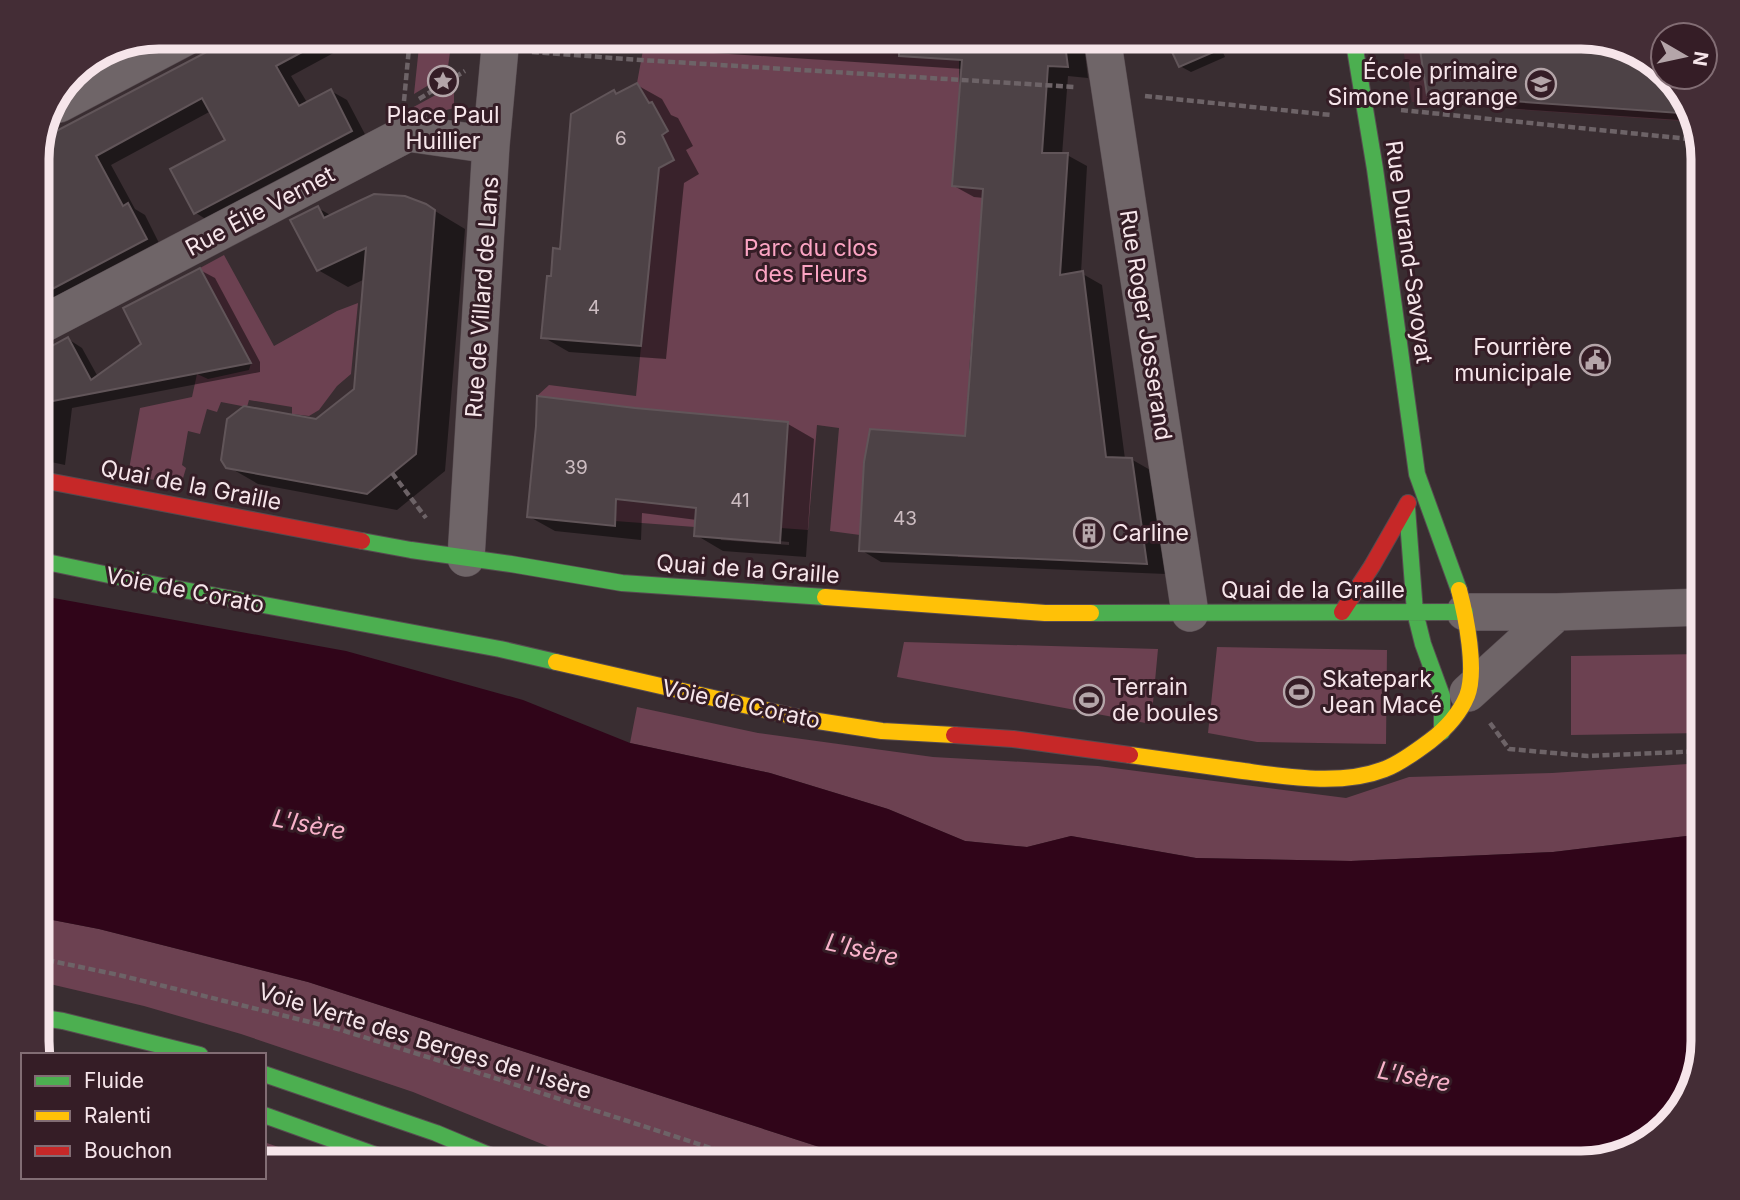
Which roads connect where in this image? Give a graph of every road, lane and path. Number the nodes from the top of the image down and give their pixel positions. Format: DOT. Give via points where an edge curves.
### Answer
graph roads {
  1 [pos="163,49"];
  2 [pos="409,49"];
  3 [pos="1103,49"];
  4 [pos="1355,49"];
  5 [pos="492,51"];
  6 [pos="1083,87"];
  7 [pos="1133,95"];
  8 [pos="67,100"];
  9 [pos="1401,110"];
  10 [pos="1339,116"];
  11 [pos="1688,138"];
  12 [pos="491,145"];
  13 [pos="49,321"];
  14 [pos="392,473"];
  15 [pos="1417,474"];
  16 [pos="49,481"];
  17 [pos="1407,508"];
  18 [pos="427,519"];
  19 [pos="466,558"];
  20 [pos="49,562"];
  21 [pos="1691,607"];
  22 [pos="1342,612"];
  23 [pos="1415,612"];
  24 [pos="1465,612"];
  25 [pos="1557,612"];
  26 [pos="1190,613"];
  27 [pos="1468,693"];
  28 [pos="1441,732"];
  29 [pos="1691,752"];
  30 [pos="49,960"];
  31 [pos="49,1019"];
  32 [pos="192,1053"];
  33 [pos="266,1075"];
  34 [pos="266,1116"];
  35 [pos="364,1151"];
  36 [pos="479,1151"];
  37 [pos="720,1151"];
  1 -- 8 [label="street"];
  2 -- 5 [label="path" via="403,109"];
  3 -- 26 [label="street, Rue Roger Josserand"];
  4 -- 15 [label="main road, Rue Durand-Savoyat"];
  5 -- 6 [label="path"];
  5 -- 12 [label="street, Rue de Villard de Lans"];
  7 -- 10 [label="path"];
  9 -- 11 [label="path"];
  12 -- 13 [label="street, Rue Élie Vernet" via="408,133"];
  12 -- 19 [label="street, Rue de Villard de Lans"];
  14 -- 18 [label="path"];
  15 -- 17 [label="main road, Rue Durand-Savoyat"];
  15 -- 24 [label="main road, Rue Durand-Savoyat"];
  16 -- 19 [label="main road, Quai de la Graille"];
  17 -- 22 [label="main road, Rue Durand-Savoyat"];
  17 -- 23 [label="main road"];
  19 -- 26 [label="main road, Quai de la Graille" via="622,583 1045,613"];
  20 -- 28 [label="main road, Voie de Corato" via="500,649 805,719 882,731 1013,739 1328,779 1385,769"];
  21 -- 25 [label="street"];
  22 -- 23 [label="main road, Quai de la Graille"];
  22 -- 26 [label="main road, Quai de la Graille"];
  23 -- 24 [label="main road, Quai de la Graille"];
  23 -- 28 [label="main road" via="1442,696"];
  24 -- 25 [label="street"];
  24 -- 27 [label="main road, Voie de Corato" via="1471,677"];
  25 -- 27 [label="street, Voie de Corato"];
  27 -- 28 [label="main road, Voie de Corato" via="1456,718"];
  27 -- 29 [label="path" via="1509,749 1588,756"];
  30 -- 37 [label="path, Voie Verte des Berges de l'Isère" via="338,1029"];
  31 -- 32 [label="main road"];
  33 -- 36 [label="main road"];
  34 -- 35 [label="main road"];
}
